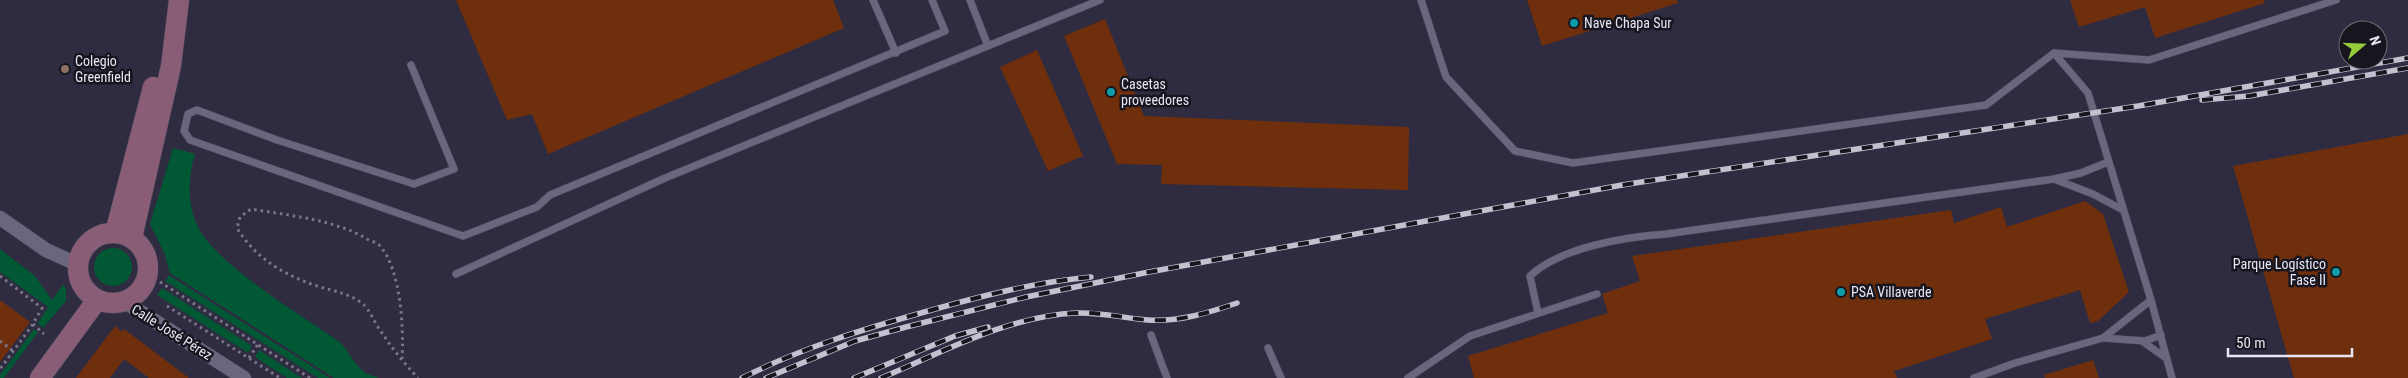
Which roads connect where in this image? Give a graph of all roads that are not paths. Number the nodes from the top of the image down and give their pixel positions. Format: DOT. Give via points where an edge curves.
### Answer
graph roads {
  1 [pos="168,0"];
  2 [pos="179,0"];
  3 [pos="873,0"];
  4 [pos="932,0"];
  5 [pos="970,0"];
  6 [pos="1100,0"];
  7 [pos="1421,0"];
  8 [pos="2336,0"];
  9 [pos="988,46"];
  10 [pos="896,53"];
  11 [pos="2054,53"];
  12 [pos="411,65"];
  13 [pos="2108,162"];
  14 [pos="2054,178"];
  15 [pos="2123,210"];
  16 [pos="0,218"];
  17 [pos="123,236"];
  18 [pos="77,264"];
  19 [pos="456,274"];
  20 [pos="1597,294"];
  21 [pos="98,300"];
  22 [pos="2151,300"];
  23 [pos="125,302"];
  24 [pos="1538,313"];
  25 [pos="1150,335"];
  26 [pos="2161,335"];
  27 [pos="2103,338"];
  28 [pos="2142,340"];
  29 [pos="1268,348"];
  30 [pos="2166,358"];
  31 [pos="40,378"];
  32 [pos="244,378"];
  33 [pos="1167,378"];
  34 [pos="1281,378"];
  35 [pos="1408,378"];
  36 [pos="1974,378"];
  37 [pos="2172,378"];
  1 -- 17 [label="street"];
  2 -- 17 [label="street" via="171,66"];
  3 -- 10 [label="lane"];
  4 -- 10 [label="lane" via="945,31"];
  5 -- 9 [label="lane"];
  6 -- 9 [label="lane"];
  7 -- 11 [label="lane" via="1446,77 1515,151 1573,163 1986,105"];
  8 -- 11 [label="lane" via="2149,60"];
  9 -- 19 [label="lane" via="665,178"];
  10 -- 12 [label="lane" via="550,195 536,207 463,236 190,140 184,131 188,114 198,110 277,140 414,184 454,169"];
  11 -- 13 [label="lane" via="2088,93"];
  13 -- 14 [label="lane" via="2081,173"];
  13 -- 15 [label="lane"];
  14 -- 15 [label="lane"];
  14 -- 24 [label="lane" via="1628,237 1555,258 1540,267 1530,276"];
  15 -- 22 [label="lane"];
  16 -- 18 [label="street" via="46,250"];
  17 -- 18 [label="street" via="98,236 84,247"];
  17 -- 23 [label="street" via="145,253 148,272 141,290"];
  18 -- 21 [label="street" via="82,285"];
  20 -- 24 [label="lane"];
  21 -- 23 [label="street" via="111,304"];
  21 -- 31 [label="street"];
  22 -- 26 [label="lane"];
  22 -- 27 [label="lane"];
  23 -- 32 [label="street, Calle José Pérez"];
  24 -- 35 [label="lane" via="1470,336"];
  25 -- 33 [label="lane"];
  26 -- 28 [label="lane"];
  26 -- 30 [label="lane"];
  27 -- 28 [label="lane"];
  27 -- 36 [label="lane"];
  28 -- 30 [label="lane"];
  29 -- 34 [label="lane"];
  30 -- 37 [label="lane"];
}
